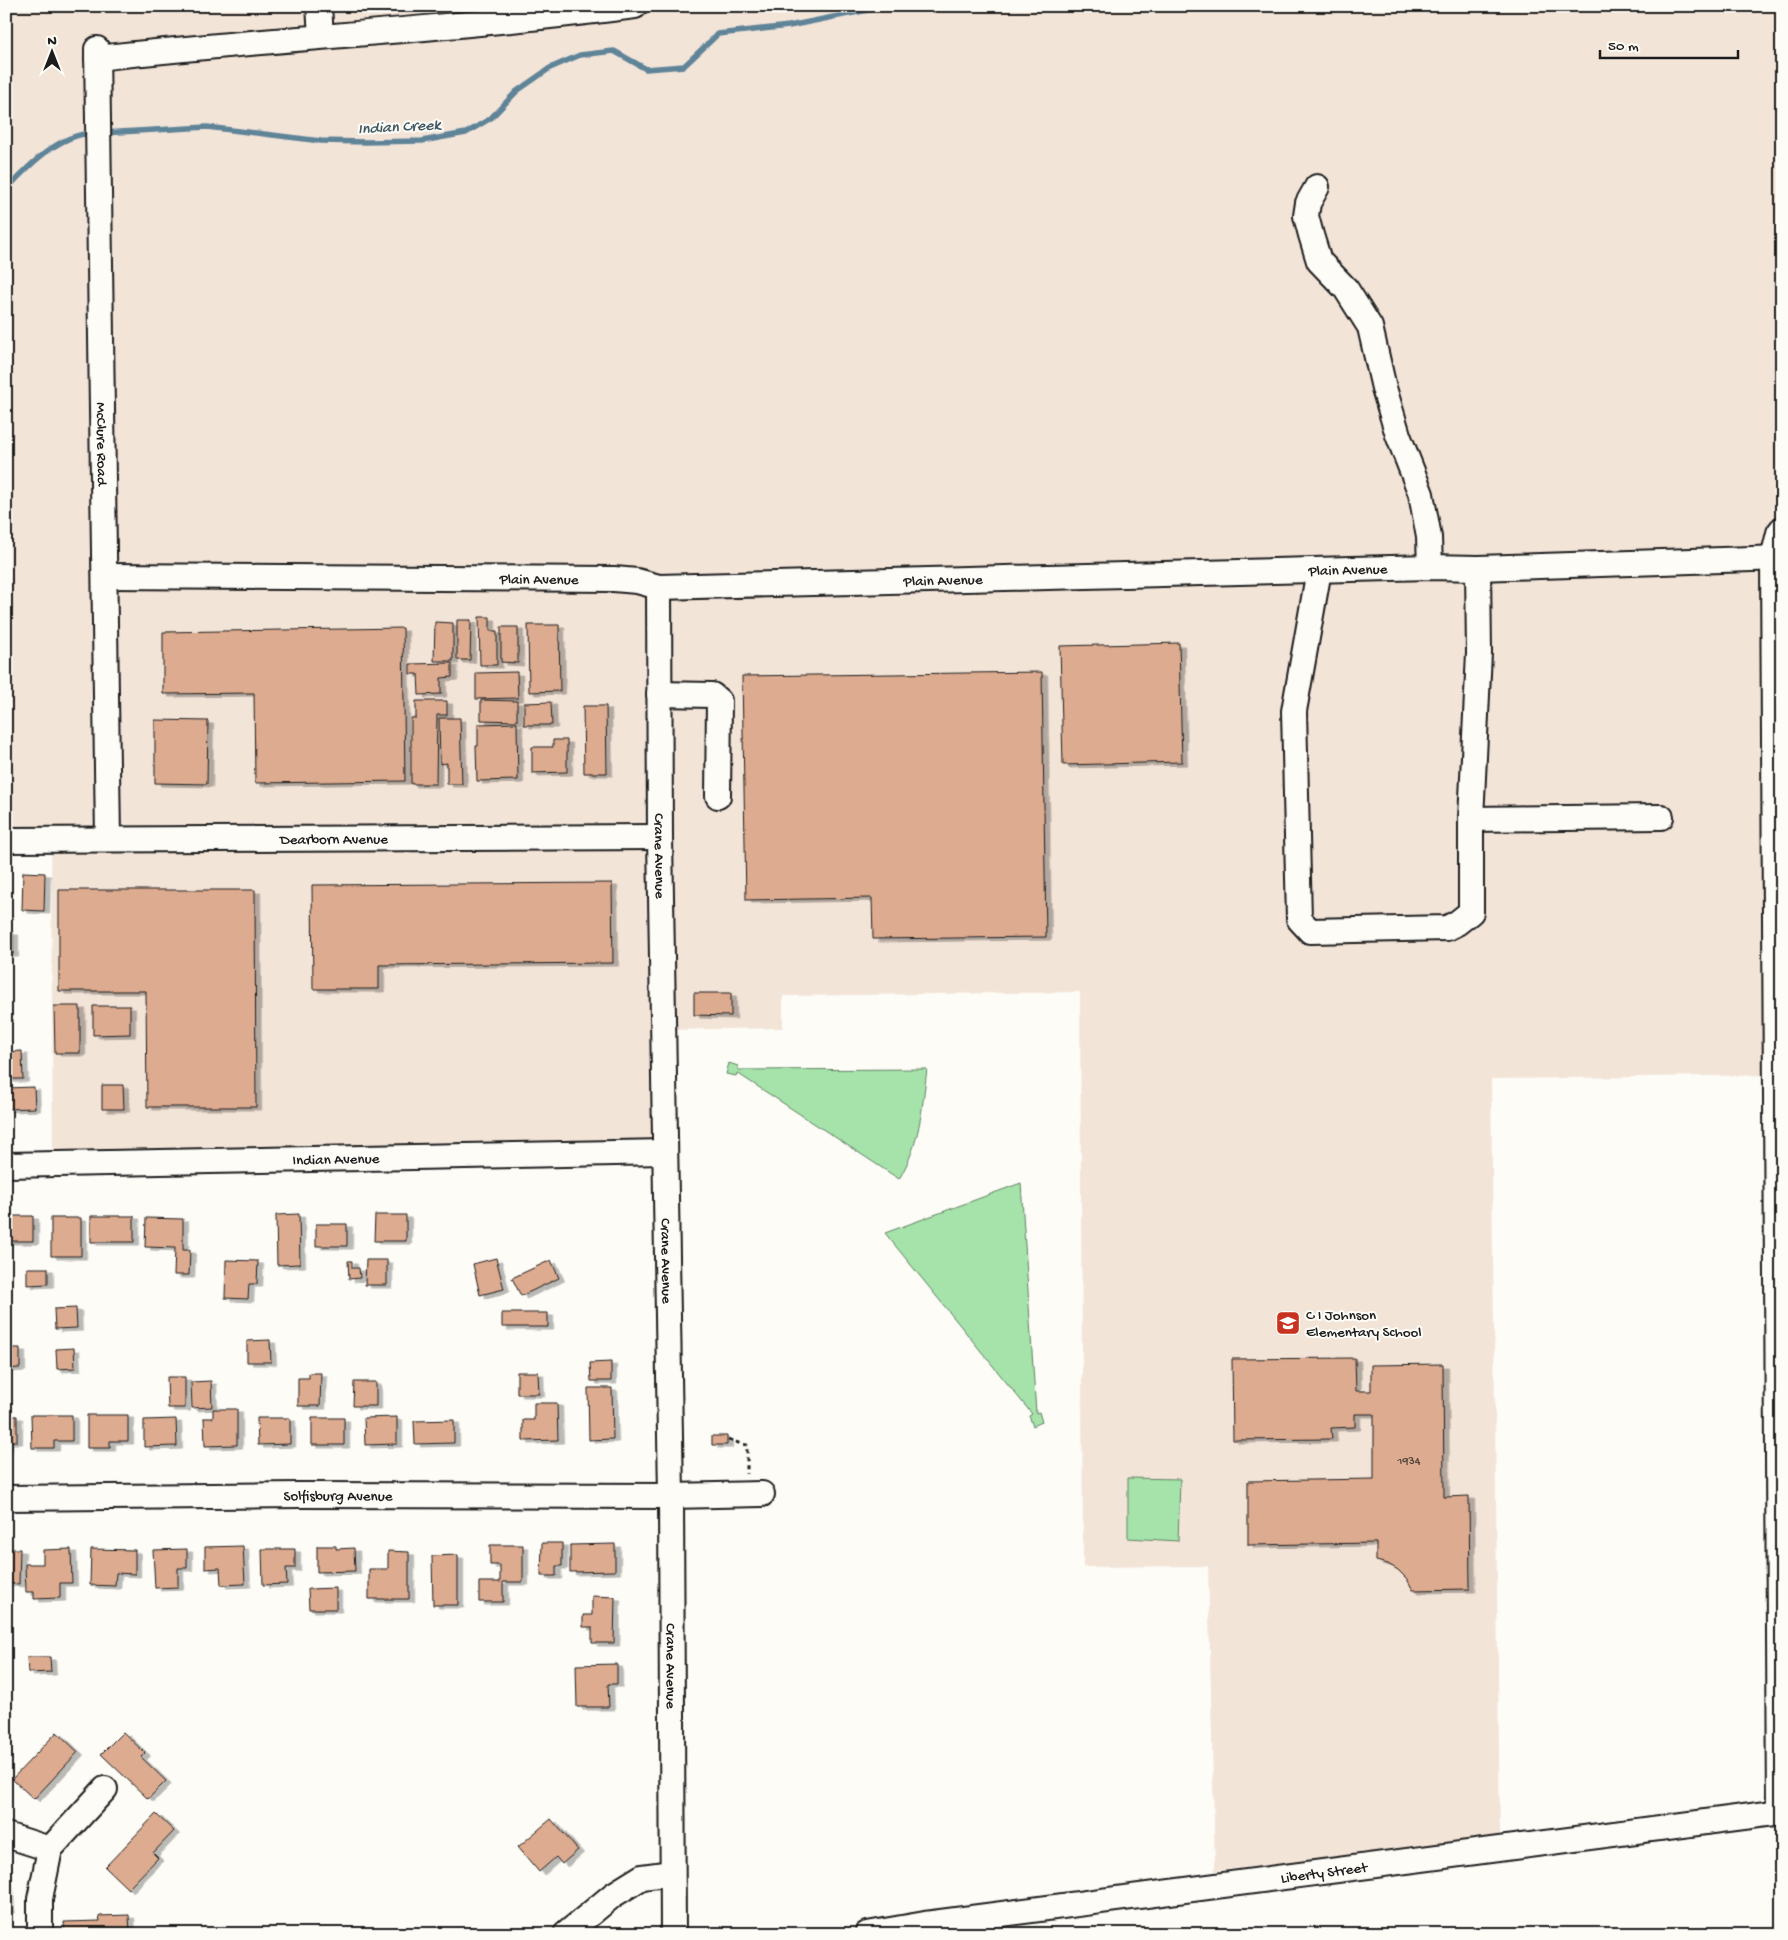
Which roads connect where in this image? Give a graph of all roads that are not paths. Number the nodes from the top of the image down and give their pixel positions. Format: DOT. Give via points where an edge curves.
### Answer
graph roads {
  1 [pos="319,6"];
  2 [pos="635,6"];
  3 [pos="321,36"];
  4 [pos="1317,187"];
  5 [pos="1782,529"];
  6 [pos="1777,558"];
  7 [pos="1430,567"];
  8 [pos="1478,568"];
  9 [pos="1319,570"];
  10 [pos="105,576"];
  11 [pos="659,587"];
  12 [pos="659,694"];
  13 [pos="718,796"];
  14 [pos="1661,817"];
  15 [pos="1470,819"];
  16 [pos="660,838"];
  17 [pos="108,839"];
  18 [pos="6,840"];
  19 [pos="665,1152"];
  20 [pos="6,1164"];
  21 [pos="762,1494"];
  22 [pos="670,1496"];
  23 [pos="6,1498"];
  24 [pos="105,1789"];
  25 [pos="1781,1812"];
  26 [pos="6,1836"];
  27 [pos="50,1849"];
  28 [pos="672,1873"];
  29 [pos="40,1934"];
  30 [pos="566,1934"];
  31 [pos="673,1934"];
  32 [pos="867,1934"];
  1 -- 3 [label="street"];
  2 -- 3 [label="street" via="540,18"];
  3 -- 10 [label="street, McClure Road" via="97,53"];
  4 -- 7 [label="street" via="1308,203 1306,216 1311,234 1320,261 1346,289 1370,327 1395,426 1422,494"];
  5 -- 6 [label="street"];
  6 -- 8 [label="street, Plain Avenue"];
  6 -- 25 [label="street"];
  7 -- 8 [label="street, Plain Avenue"];
  7 -- 9 [label="street, Plain Avenue"];
  8 -- 15 [label="street" via="1479,653"];
  9 -- 11 [label="street, Plain Avenue"];
  9 -- 15 [label="street" via="1294,711 1299,919 1310,930 1447,928 1457,924 1471,912"];
  10 -- 11 [label="street, Plain Avenue" via="614,578"];
  10 -- 17 [label="street, McClure Road"];
  11 -- 12 [label="street, Crane Avenue"];
  12 -- 13 [label="street" via="712,694 719,701"];
  12 -- 16 [label="street, Crane Avenue"];
  14 -- 15 [label="street"];
  16 -- 17 [label="street, Dearborn Avenue"];
  16 -- 19 [label="street, Crane Avenue"];
  17 -- 18 [label="street, Dearborn Avenue"];
  19 -- 20 [label="street, Indian Avenue"];
  19 -- 22 [label="street, Crane Avenue"];
  21 -- 22 [label="street, Solfisburg Avenue"];
  22 -- 23 [label="street, Solfisburg Avenue"];
  22 -- 28 [label="street, Crane Avenue"];
  24 -- 27 [label="street"];
  25 -- 32 [label="street, Liberty Street"];
  26 -- 27 [label="street"];
  27 -- 29 [label="street" via="40,1899"];
  28 -- 30 [label="street" via="642,1877 613,1895"];
  28 -- 31 [label="street, Crane Avenue"];
}
